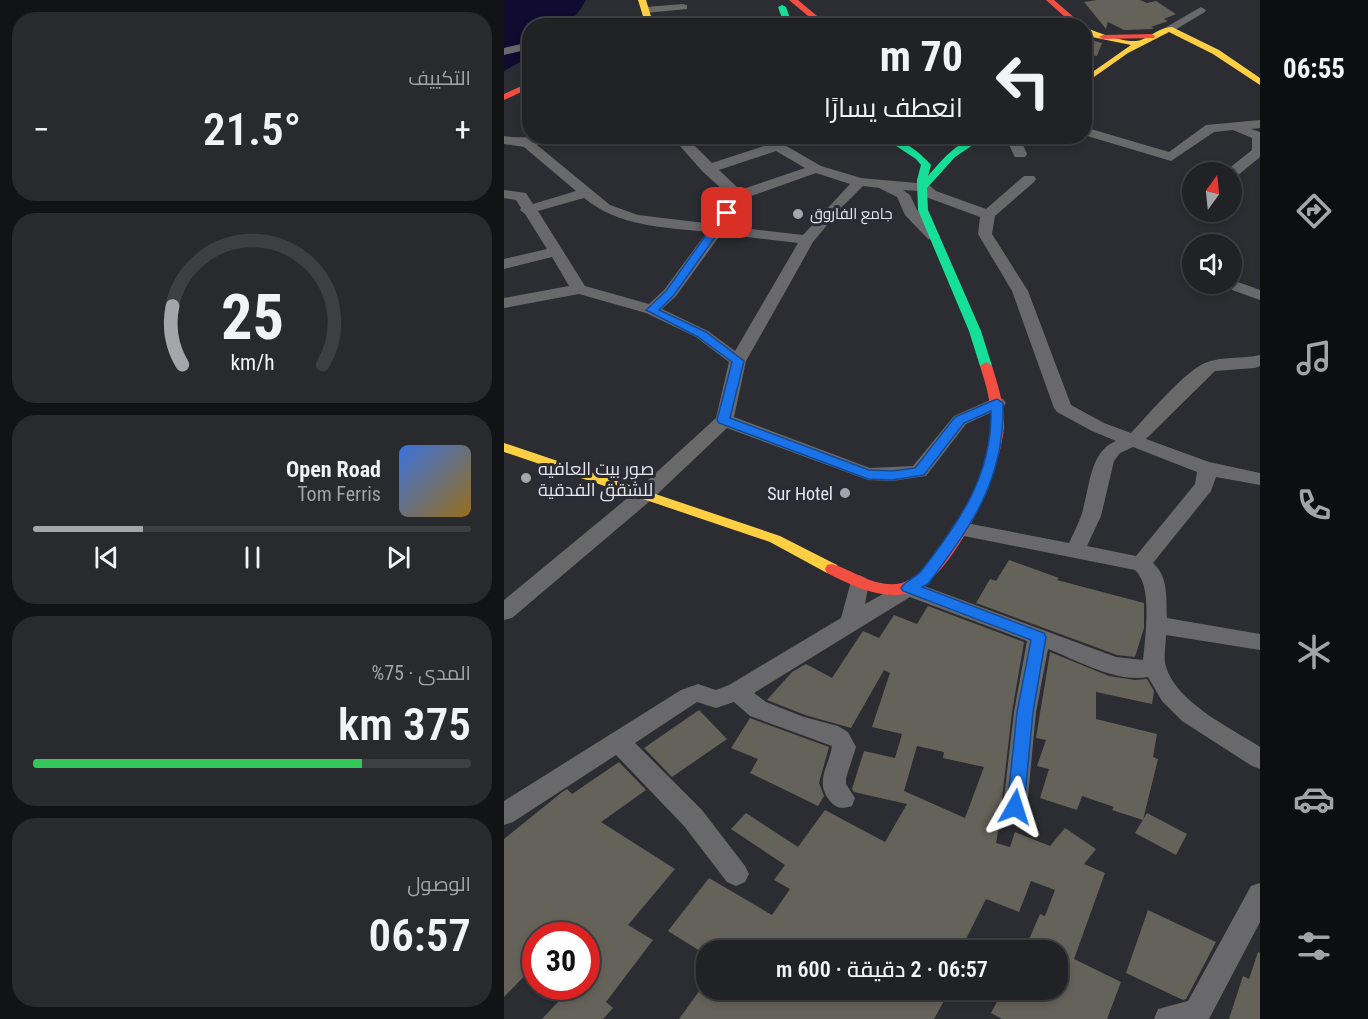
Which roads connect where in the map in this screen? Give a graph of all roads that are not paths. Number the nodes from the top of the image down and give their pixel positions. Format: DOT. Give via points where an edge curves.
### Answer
graph roads {
  1 [pos="1050,0"];
  2 [pos="783,2"];
  3 [pos="644,5"];
  4 [pos="683,7"];
  5 [pos="1201,10"];
  6 [pos="786,18"];
  7 [pos="798,18"];
  8 [pos="811,18"];
  9 [pos="1071,18"];
  10 [pos="1166,30"];
  11 [pos="1092,32"];
  12 [pos="1103,37"];
  13 [pos="1202,44"];
  14 [pos="522,47"];
  15 [pos="1131,48"];
  16 [pos="504,52"];
  17 [pos="1092,76"];
  18 [pos="1260,82"];
  19 [pos="522,88"];
  20 [pos="504,98"];
  21 [pos="1260,124"];
  22 [pos="1235,127"];
  23 [pos="1092,132"];
  24 [pos="504,140"];
  25 [pos="522,143"];
  26 [pos="528,144"];
  27 [pos="685,144"];
  28 [pos="768,144"];
  29 [pos="779,144"];
  30 [pos="899,144"];
  31 [pos="946,144"];
  32 [pos="969,144"];
  33 [pos="1017,144"];
  34 [pos="914,153"];
  35 [pos="1020,154"];
  36 [pos="1242,165"];
  37 [pos="708,169"];
  38 [pos="816,169"];
  39 [pos="1029,179"];
  40 [pos="860,182"];
  41 [pos="882,184"];
  42 [pos="923,187"];
  43 [pos="584,193"];
  44 [pos="504,194"];
  45 [pos="738,196"];
  46 [pos="527,210"];
  47 [pos="987,215"];
  48 [pos="717,229"];
  49 [pos="933,236"];
  50 [pos="807,240"];
  51 [pos="555,252"];
  52 [pos="504,264"];
  53 [pos="1242,288"];
  54 [pos="579,289"];
  55 [pos="1260,295"];
  56 [pos="504,303"];
  57 [pos="652,310"];
  58 [pos="1260,360"];
  59 [pos="738,361"];
  60 [pos="997,403"];
  61 [pos="724,420"];
  62 [pos="1134,440"];
  63 [pos="504,447"];
  64 [pos="1205,468"];
  65 [pos="1260,479"];
  66 [pos="643,496"];
  67 [pos="961,530"];
  68 [pos="1075,552"];
  69 [pos="1141,564"];
  70 [pos="859,583"];
  71 [pos="908,588"];
  72 [pos="504,612"];
  73 [pos="851,622"];
  74 [pos="1156,624"];
  75 [pos="1039,637"];
  76 [pos="1260,642"];
  77 [pos="1154,667"];
  78 [pos="737,692"];
  79 [pos="618,741"];
  80 [pos="1260,759"];
  81 [pos="843,798"];
  82 [pos="1015,807"];
  83 [pos="504,814"];
  84 [pos="736,874"];
  85 [pos="1260,895"];
  86 [pos="1168,1019"];
  1 -- 9 [label="street"];
  2 -- 6 [label="street"];
  2 -- 7 [label="street"];
  2 -- 8 [label="street"];
  3 -- 4 [label="street"];
  5 -- 10 [label="street"];
  10 -- 12 [label="street" via="1126,38"];
  10 -- 13 [label="street"];
  10 -- 15 [label="street"];
  11 -- 12 [label="street"];
  12 -- 15 [label="street"];
  13 -- 15 [label="street" via="1166,39"];
  13 -- 18 [label="street" via="1239,64"];
  14 -- 16 [label="street"];
  15 -- 17 [label="street"];
  19 -- 20 [label="street"];
  21 -- 22 [label="street"];
  22 -- 23 [label="street" via="1211,128 1171,157"];
  22 -- 36 [label="street" via="1258,136 1258,151"];
  24 -- 25 [label="street"];
  26 -- 43 [label="street"];
  27 -- 37 [label="street"];
  28 -- 37 [label="street"];
  29 -- 38 [label="street"];
  30 -- 34 [label="street"];
  31 -- 34 [label="street" via="935,151"];
  32 -- 42 [label="street" via="952,154"];
  33 -- 35 [label="street"];
  34 -- 42 [label="street" via="926,165"];
  37 -- 45 [label="street"];
  38 -- 40 [label="street"];
  38 -- 45 [label="street"];
  39 -- 47 [label="street"];
  40 -- 41 [label="street"];
  40 -- 50 [label="street"];
  41 -- 42 [label="street"];
  41 -- 49 [label="street" via="903,195 910,212"];
  42 -- 47 [label="street" via="931,194"];
  42 -- 49 [label="street" via="921,201"];
  43 -- 46 [label="street"];
  43 -- 48 [label="street" via="605,208 636,219"];
  44 -- 46 [label="street" via="521,196"];
  45 -- 48 [label="street"];
  46 -- 51 [label="street"];
  47 -- 62 [label="street" via="985,234 1020,291 1063,408"];
  48 -- 50 [label="street"];
  48 -- 57 [label="street" via="670,293"];
  49 -- 60 [label="street" via="975,331"];
  50 -- 59 [label="street"];
  51 -- 52 [label="street"];
  51 -- 54 [label="street"];
  53 -- 55 [label="street"];
  54 -- 56 [label="street"];
  54 -- 57 [label="street"];
  57 -- 59 [label="street" via="702,334"];
  58 -- 62 [label="street" via="1209,367"];
  59 -- 61 [label="street"];
  60 -- 61 [label="street" via="960,420 920,472 892,475 868,474"];
  60 -- 67 [label="street" via="997,433 986,480"];
  61 -- 66 [label="street"];
  62 -- 64 [label="street"];
  62 -- 68 [label="street" via="1113,449 1105,461 1091,516"];
  63 -- 66 [label="street"];
  64 -- 65 [label="street"];
  64 -- 69 [label="street" via="1204,486"];
  66 -- 70 [label="street" via="775,539"];
  66 -- 72 [label="street"];
  67 -- 68 [label="street"];
  67 -- 71 [label="street" via="923,580"];
  68 -- 69 [label="street"];
  69 -- 74 [label="street" via="1150,572 1155,585"];
  70 -- 71 [label="street"];
  70 -- 73 [label="street"];
  71 -- 73 [label="street"];
  71 -- 75 [label="street"];
  73 -- 78 [label="street"];
  74 -- 76 [label="street"];
  74 -- 77 [label="street"];
  75 -- 77 [label="street" via="1114,665 1138,670"];
  75 -- 82 [label="street" via="1025,712"];
  77 -- 80 [label="street" via="1170,695 1190,714"];
  78 -- 79 [label="street" via="716,699 698,693 689,696"];
  78 -- 81 [label="street" via="758,710 840,739 844,747 834,788"];
  79 -- 83 [label="street"];
  79 -- 84 [label="street" via="693,818"];
  85 -- 86 [label="street" via="1208,997 1196,1013"];
}
